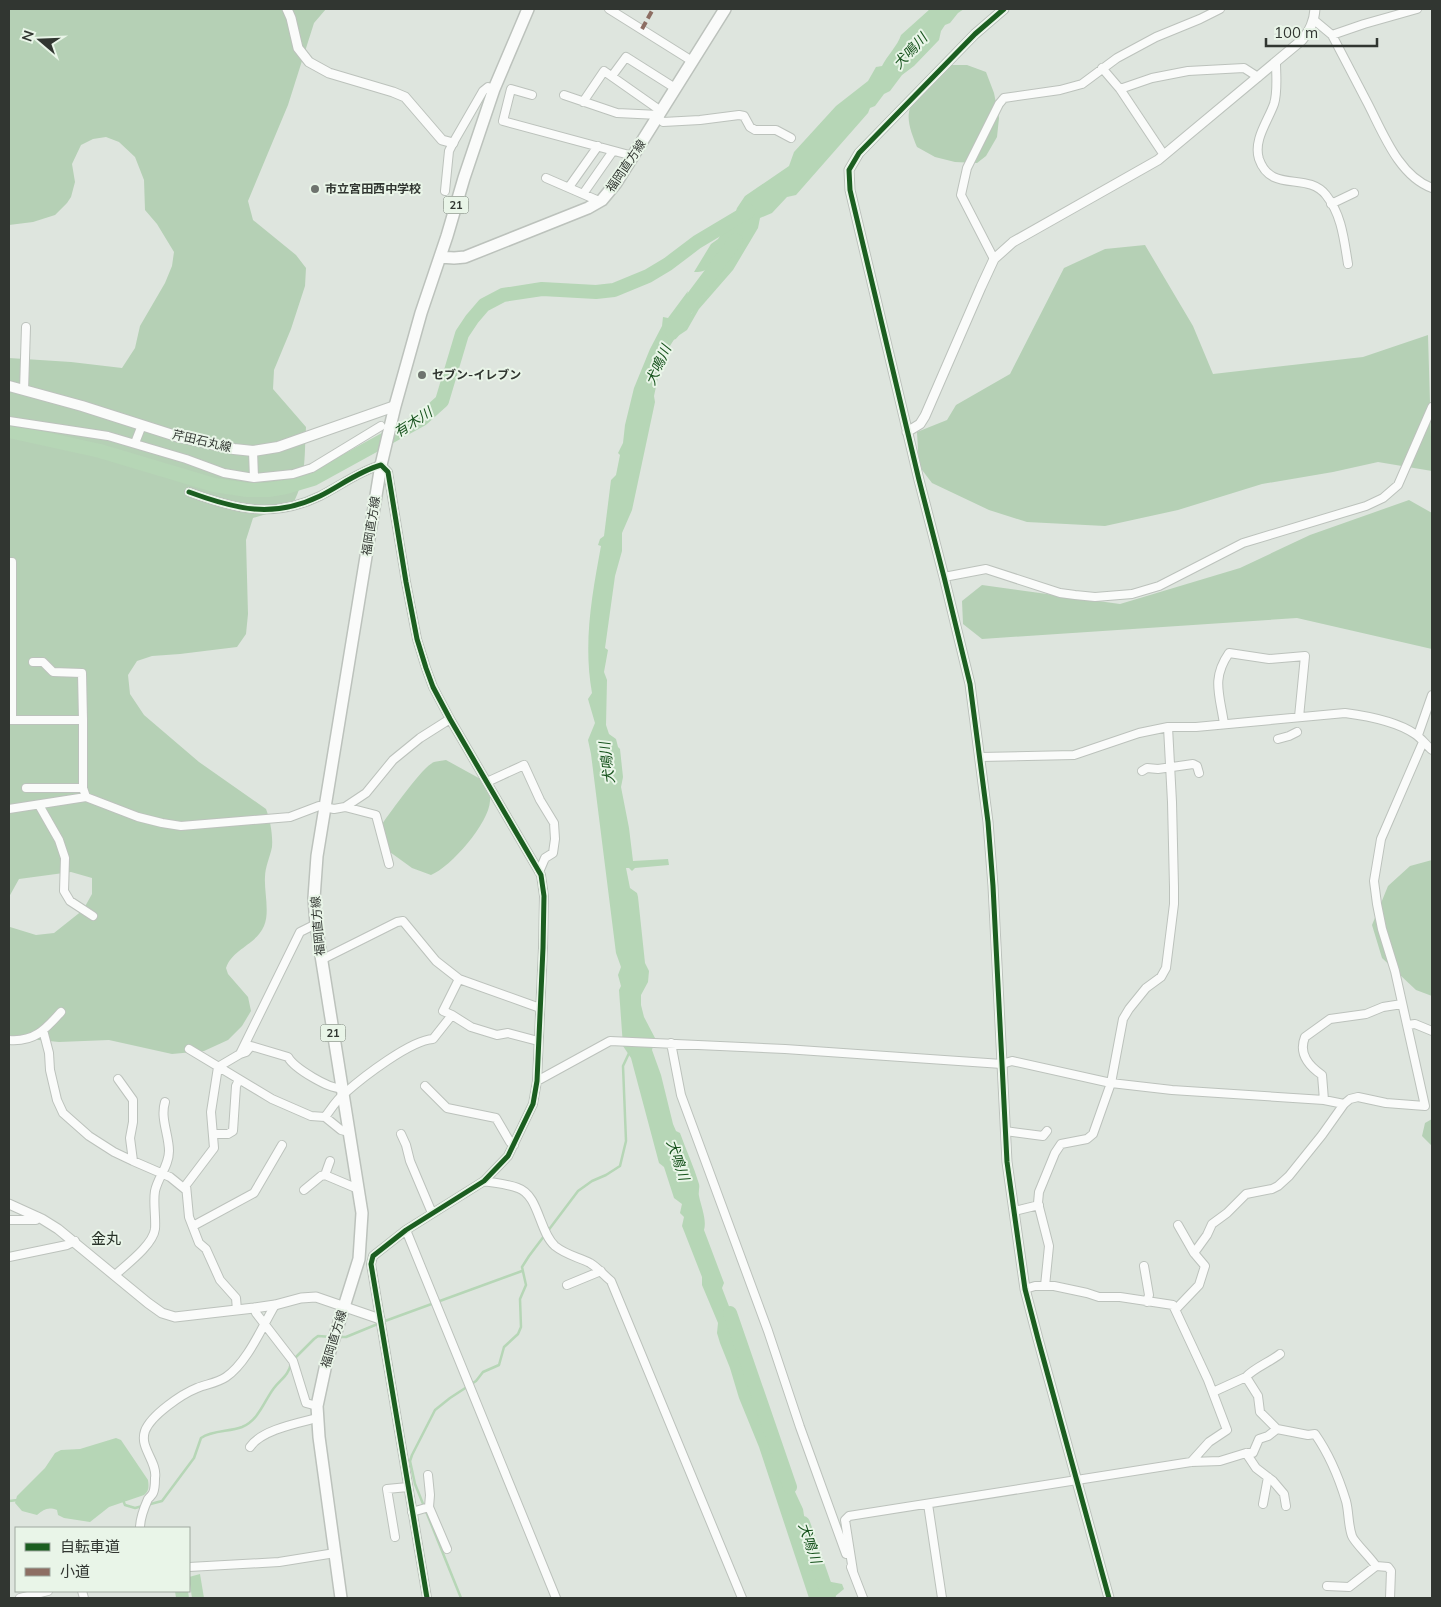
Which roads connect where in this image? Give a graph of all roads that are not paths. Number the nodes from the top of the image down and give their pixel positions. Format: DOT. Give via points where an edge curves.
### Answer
graph roads {
  1 [pos="287,9"];
  2 [pos="528,9"];
  3 [pos="608,9"];
  4 [pos="724,9"];
  5 [pos="1004,9"];
  6 [pos="1220,9"];
  7 [pos="1315,9"];
  8 [pos="1417,9"];
  9 [pos="1314,20"];
  10 [pos="1332,35"];
  11 [pos="692,61"];
  12 [pos="1276,62"];
  13 [pos="1102,68"];
  14 [pos="612,76"];
  15 [pos="1258,77"];
  16 [pos="675,88"];
  17 [pos="494,89"];
  18 [pos="1120,89"];
  19 [pos="532,95"];
  20 [pos="564,95"];
  21 [pos="583,102"];
  22 [pos="659,114"];
  23 [pos="791,138"];
  24 [pos="453,143"];
  25 [pos="598,146"];
  26 [pos="613,151"];
  27 [pos="1164,155"];
  28 [pos="633,156"];
  29 [pos="546,178"];
  30 [pos="569,187"];
  31 [pos="1432,188"];
  32 [pos="445,190"];
  33 [pos="1354,193"];
  34 [pos="583,194"];
  35 [pos="599,202"];
  36 [pos="1331,204"];
  37 [pos="440,257"];
  38 [pos="994,259"];
  39 [pos="1348,264"];
  40 [pos="26,327"];
  41 [pos="9,386"];
  42 [pos="24,390"];
  43 [pos="395,406"];
  44 [pos="1432,407"];
  45 [pos="9,421"];
  46 [pos="386,424"];
  47 [pos="142,425"];
  48 [pos="907,432"];
  49 [pos="136,443"];
  50 [pos="253,451"];
  51 [pos="382,461"];
  52 [pos="254,478"];
  53 [pos="189,492"];
  54 [pos="9,562"];
  55 [pos="944,577"];
  56 [pos="10,598"];
  57 [pos="10,641"];
  58 [pos="33,662"];
  59 [pos="10,677"];
  60 [pos="1432,695"];
  61 [pos="1299,717"];
  62 [pos="450,719"];
  63 [pos="10,720"];
  64 [pos="83,720"];
  65 [pos="1224,724"];
  66 [pos="1168,727"];
  67 [pos="1297,732"];
  68 [pos="1278,739"];
  69 [pos="1420,739"];
  70 [pos="1432,750"];
  71 [pos="980,757"];
  72 [pos="1170,768"];
  73 [pos="1142,771"];
  74 [pos="1199,773"];
  75 [pos="487,782"];
  76 [pos="26,788"];
  77 [pos="83,788"];
  78 [pos="86,797"];
  79 [pos="39,805"];
  80 [pos="326,807"];
  81 [pos="345,808"];
  82 [pos="9,810"];
  83 [pos="389,864"];
  84 [pos="540,872"];
  85 [pos="93,916"];
  86 [pos="316,924"];
  87 [pos="321,960"];
  88 [pos="459,979"];
  89 [pos="1402,1004"];
  90 [pos="540,1008"];
  91 [pos="61,1012"];
  92 [pos="452,1015"];
  93 [pos="1408,1025"];
  94 [pos="43,1030"];
  95 [pos="1432,1031"];
  96 [pos="9,1040"];
  97 [pos="538,1041"];
  98 [pos="672,1043"];
  99 [pos="189,1050"];
  100 [pos="240,1054"];
  101 [pos="1002,1064"];
  102 [pos="218,1067"];
  103 [pos="118,1079"];
  104 [pos="239,1080"];
  105 [pos="537,1081"];
  106 [pos="1111,1083"];
  107 [pos="424,1086"];
  108 [pos="343,1091"];
  109 [pos="1432,1097"];
  110 [pos="1423,1099"];
  111 [pos="1324,1100"];
  112 [pos="165,1102"];
  113 [pos="1344,1104"];
  114 [pos="325,1117"];
  115 [pos="1005,1131"];
  116 [pos="1047,1131"];
  117 [pos="349,1132"];
  118 [pos="213,1134"];
  119 [pos="401,1134"];
  120 [pos="282,1145"];
  121 [pos="514,1145"];
  122 [pos="134,1161"];
  123 [pos="330,1161"];
  124 [pos="162,1173"];
  125 [pos="325,1175"];
  126 [pos="484,1181"];
  127 [pos="358,1189"];
  128 [pos="186,1190"];
  129 [pos="304,1190"];
  130 [pos="9,1204"];
  131 [pos="1039,1205"];
  132 [pos="1014,1211"];
  133 [pos="432,1213"];
  134 [pos="38,1218"];
  135 [pos="9,1220"];
  136 [pos="1178,1225"];
  137 [pos="193,1226"];
  138 [pos="406,1230"];
  139 [pos="74,1241"];
  140 [pos="1194,1253"];
  141 [pos="9,1257"];
  142 [pos="1144,1266"];
  143 [pos="601,1271"];
  144 [pos="115,1275"];
  145 [pos="567,1285"];
  146 [pos="1046,1286"];
  147 [pos="1025,1289"];
  148 [pos="1148,1302"];
  149 [pos="275,1305"];
  150 [pos="344,1306"];
  151 [pos="254,1308"];
  152 [pos="1176,1309"];
  153 [pos="237,1310"];
  154 [pos="380,1319"];
  155 [pos="264,1324"];
  156 [pos="1280,1354"];
  157 [pos="1246,1377"];
  158 [pos="1213,1392"];
  159 [pos="317,1406"];
  160 [pos="317,1418"];
  161 [pos="1277,1428"];
  162 [pos="250,1447"];
  163 [pos="1246,1453"];
  164 [pos="1191,1462"];
  165 [pos="428,1476"];
  166 [pos="1268,1477"];
  167 [pos="1077,1480"];
  168 [pos="408,1487"];
  169 [pos="928,1504"];
  170 [pos="1263,1504"];
  171 [pos="1286,1506"];
  172 [pos="429,1507"];
  173 [pos="412,1512"];
  174 [pos="140,1527"];
  175 [pos="395,1537"];
  176 [pos="447,1549"];
  177 [pos="335,1553"];
  178 [pos="1376,1566"];
  179 [pos="190,1567"];
  180 [pos="853,1571"];
  181 [pos="1327,1586"];
  182 [pos="44,1592"];
  183 [pos="20,1598"];
  184 [pos="341,1598"];
  185 [pos="427,1598"];
  186 [pos="556,1598"];
  187 [pos="742,1598"];
  188 [pos="863,1598"];
  189 [pos="942,1598"];
  190 [pos="1109,1598"];
  191 [pos="1390,1598"];
  1 -- 24 [label="street" via="298,48 309,62 329,74 405,97 442,140"];
  2 -- 17 [label="main road, 福岡直方線 / 21"];
  3 -- 11 [label="street"];
  4 -- 11 [label="main road, 福岡直方線"];
  5 -- 48 [label="street" via="900,109 859,153 849,170 855,214"];
  6 -- 13 [label="street" via="1156,37"];
  7 -- 9 [label="street"];
  8 -- 10 [label="street"];
  9 -- 10 [label="street"];
  9 -- 12 [label="street" via="1302,40"];
  10 -- 31 [label="street" via="1388,145 1414,177"];
  11 -- 16 [label="main road, 福岡直方線"];
  12 -- 15 [label="street"];
  12 -- 36 [label="street" via="1274,103 1258,145 1259,159 1269,175 1278,180 1316,187 1326,194"];
  13 -- 18 [label="street"];
  13 -- 38 [label="street" via="1082,84 1004,98 999,104 967,168 960,195"];
  14 -- 16 [label="street" via="626,57"];
  14 -- 21 [label="street" via="604,71"];
  14 -- 22 [label="street"];
  15 -- 18 [label="street" via="1244,68 1188,71"];
  15 -- 27 [label="street"];
  16 -- 22 [label="main road, 福岡直方線"];
  17 -- 24 [label="street" via="488,87 483,91"];
  17 -- 37 [label="main road, 福岡直方線 / 21"];
  18 -- 27 [label="street"];
  19 -- 25 [label="street" via="511,89 503,121"];
  20 -- 21 [label="street"];
  21 -- 22 [label="street" via="618,113"];
  22 -- 23 [label="street" via="663,122 739,114 754,130 776,130"];
  22 -- 28 [label="main road, 福岡直方線"];
  24 -- 32 [label="street" via="449,151"];
  25 -- 26 [label="street"];
  25 -- 30 [label="street"];
  26 -- 28 [label="street"];
  26 -- 34 [label="street"];
  27 -- 38 [label="street" via="1013,242"];
  28 -- 35 [label="main road, 福岡直方線"];
  29 -- 30 [label="street"];
  30 -- 34 [label="street"];
  33 -- 36 [label="street"];
  34 -- 35 [label="street"];
  35 -- 37 [label="main road, 福岡直方線" via="464,257"];
  36 -- 39 [label="street" via="1342,224"];
  37 -- 43 [label="main road, 福岡直方線 / 21"];
  38 -- 48 [label="street" via="925,416 920,424"];
  40 -- 42 [label="street"];
  41 -- 42 [label="main road, 芹田石丸線"];
  42 -- 47 [label="main road, 芹田石丸線"];
  43 -- 46 [label="main road, 福岡直方線 / 21"];
  43 -- 50 [label="main road, 芹田石丸線" via="278,447"];
  44 -- 55 [label="street" via="1398,485 1383,498 1243,543 1159,586 1132,594 1095,597 1060,593 986,569"];
  45 -- 49 [label="street"];
  46 -- 51 [label="main road, 福岡直方線 / 21"];
  46 -- 52 [label="street" via="312,468 293,474"];
  47 -- 49 [label="street"];
  47 -- 50 [label="main road, 芹田石丸線" via="188,439"];
  48 -- 55 [label="street"];
  49 -- 52 [label="street" via="224,473"];
  50 -- 52 [label="street"];
  51 -- 53 [label="street" via="321,496 287,507 238,508"];
  51 -- 62 [label="street" via="388,472 417,639 433,687"];
  51 -- 80 [label="main road, 福岡直方線 / 21"];
  54 -- 56 [label="street" via="12,562"];
  55 -- 71 [label="street" via="970,684"];
  56 -- 57 [label="street"];
  57 -- 59 [label="street"];
  58 -- 64 [label="street" via="43,662 53,672 82,673"];
  59 -- 63 [label="street"];
  60 -- 69 [label="street"];
  61 -- 65 [label="street"];
  61 -- 65 [label="street" via="1305,656 1269,659 1230,654 1217,679"];
  61 -- 69 [label="street" via="1362,716 1402,726"];
  62 -- 75 [label="street"];
  62 -- 81 [label="street" via="393,760 366,792"];
  63 -- 64 [label="street"];
  64 -- 77 [label="street"];
  65 -- 66 [label="street"];
  66 -- 71 [label="street" via="1074,754"];
  66 -- 72 [label="street"];
  67 -- 68 [label="street"];
  69 -- 70 [label="street"];
  69 -- 89 [label="street" via="1381,839 1374,882 1376,904"];
  71 -- 101 [label="street" via="993,886"];
  72 -- 73 [label="street"];
  72 -- 74 [label="street" via="1193,764"];
  72 -- 106 [label="street" via="1174,887 1166,968 1123,1019"];
  75 -- 84 [label="street"];
  75 -- 84 [label="street" via="524,765 554,823 553,853 545,858"];
  76 -- 77 [label="street"];
  77 -- 78 [label="street"];
  78 -- 79 [label="street"];
  78 -- 80 [label="street" via="162,824 181,826 290,816 309,808"];
  79 -- 82 [label="street"];
  79 -- 85 [label="street" via="65,858 64,891 70,901"];
  80 -- 81 [label="street"];
  80 -- 86 [label="main road, 福岡直方線 / 21" via="315,876"];
  81 -- 83 [label="street" via="376,814"];
  84 -- 90 [label="street" via="544,896"];
  86 -- 87 [label="main road, 福岡直方線 / 21"];
  86 -- 100 [label="street" via="300,932"];
  87 -- 88 [label="street" via="403,921 436,961"];
  87 -- 108 [label="main road, 福岡直方線 / 21"];
  88 -- 90 [label="street"];
  88 -- 92 [label="street" via="443,1011"];
  89 -- 93 [label="street"];
  89 -- 111 [label="street" via="1354,1017 1330,1019 1305,1037 1305,1058 1322,1075"];
  90 -- 97 [label="street"];
  91 -- 94 [label="street"];
  92 -- 97 [label="street" via="471,1027 497,1036 508,1033"];
  92 -- 108 [label="street" via="433,1039 424,1040"];
  93 -- 95 [label="street" via="1415,1024"];
  93 -- 110 [label="street"];
  94 -- 96 [label="street" via="22,1041"];
  94 -- 122 [label="street" via="57,1100 63,1113 89,1136"];
  97 -- 105 [label="street"];
  98 -- 101 [label="street"];
  98 -- 105 [label="street" via="610,1042"];
  98 -- 180 [label="street" via="681,1095"];
  99 -- 102 [label="street"];
  100 -- 102 [label="street"];
  100 -- 108 [label="street" via="251,1046 288,1058 322,1082"];
  101 -- 106 [label="street" via="1012,1062"];
  101 -- 115 [label="street"];
  102 -- 104 [label="street"];
  102 -- 118 [label="street" via="212,1112"];
  103 -- 122 [label="street" via="133,1100 130,1138"];
  104 -- 114 [label="street" via="311,1116"];
  104 -- 118 [label="street" via="233,1131"];
  105 -- 121 [label="street" via="534,1104"];
  106 -- 111 [label="street"];
  106 -- 131 [label="street" via="1093,1134 1087,1139 1061,1144 1055,1153 1039,1192"];
  107 -- 121 [label="street" via="447,1108 496,1118"];
  108 -- 114 [label="street"];
  108 -- 117 [label="main road, 福岡直方線 / 21"];
  109 -- 110 [label="street"];
  110 -- 113 [label="street" via="1425,1106 1358,1097"];
  111 -- 113 [label="street"];
  112 -- 124 [label="street" via="164,1125 169,1151"];
  113 -- 140 [label="street" via="1289,1176 1272,1189 1246,1194 1212,1224"];
  114 -- 117 [label="street" via="341,1130"];
  115 -- 116 [label="street" via="1036,1136 1043,1136"];
  115 -- 132 [label="street"];
  117 -- 127 [label="main road, 福岡直方線 / 21"];
  118 -- 128 [label="street" via="214,1148 186,1185"];
  119 -- 133 [label="street"];
  120 -- 137 [label="street" via="254,1193"];
  121 -- 126 [label="street"];
  122 -- 124 [label="street"];
  123 -- 125 [label="street"];
  124 -- 128 [label="street"];
  124 -- 144 [label="street" via="155,1192 154,1232 150,1241"];
  125 -- 127 [label="street"];
  125 -- 129 [label="street"];
  126 -- 133 [label="street"];
  126 -- 143 [label="street" via="520,1188 533,1202 554,1245"];
  127 -- 150 [label="main road, 福岡直方線 / 21" via="362,1213 359,1259"];
  128 -- 137 [label="street"];
  130 -- 134 [label="street"];
  131 -- 132 [label="street"];
  131 -- 146 [label="street" via="1049,1246"];
  132 -- 147 [label="street"];
  133 -- 138 [label="street"];
  134 -- 135 [label="street"];
  134 -- 139 [label="street"];
  136 -- 140 [label="street"];
  137 -- 153 [label="street" via="220,1280 236,1298"];
  138 -- 154 [label="street" via="373,1256 371,1264"];
  138 -- 186 [label="street"];
  139 -- 141 [label="street"];
  139 -- 144 [label="street"];
  140 -- 152 [label="street" via="1205,1266 1199,1286"];
  142 -- 148 [label="street"];
  143 -- 145 [label="street"];
  143 -- 187 [label="street" via="611,1281"];
  144 -- 153 [label="street" via="162,1314 175,1318"];
  146 -- 147 [label="street"];
  146 -- 148 [label="street" via="1099,1297"];
  147 -- 167 [label="street"];
  148 -- 152 [label="street" via="1173,1305"];
  149 -- 150 [label="street" via="316,1297"];
  149 -- 151 [label="street"];
  149 -- 155 [label="street"];
  150 -- 154 [label="street"];
  150 -- 159 [label="main road, 福岡直方線 / 21"];
  151 -- 153 [label="street"];
  151 -- 155 [label="street"];
  152 -- 158 [label="street"];
  154 -- 168 [label="street"];
  155 -- 159 [label="street" via="293,1361 306,1403"];
  155 -- 174 [label="street" via="238,1366 226,1377 176,1399 152,1420 144,1439 156,1472 153,1493"];
  156 -- 157 [label="street"];
  157 -- 158 [label="street"];
  157 -- 161 [label="street" via="1258,1396 1260,1412"];
  158 -- 164 [label="street" via="1227,1430 1209,1442"];
  159 -- 160 [label="main road, 福岡直方線 / 21"];
  160 -- 162 [label="street" via="276,1430 256,1440"];
  160 -- 177 [label="main road, 福岡直方線 / 21"];
  161 -- 163 [label="street" via="1259,1439 1253,1453"];
  161 -- 178 [label="street" via="1315,1434 1330,1459 1346,1502 1352,1537"];
  163 -- 164 [label="street" via="1220,1461"];
  163 -- 166 [label="street" via="1256,1468"];
  164 -- 167 [label="street"];
  165 -- 172 [label="street"];
  166 -- 170 [label="street"];
  166 -- 171 [label="street" via="1284,1494"];
  167 -- 169 [label="street"];
  167 -- 190 [label="street"];
  168 -- 173 [label="street"];
  168 -- 175 [label="street" via="387,1489"];
  169 -- 180 [label="street" via="849,1516 845,1520"];
  169 -- 189 [label="street"];
  172 -- 173 [label="street"];
  172 -- 176 [label="street"];
  173 -- 185 [label="street"];
  177 -- 179 [label="street" via="279,1562"];
  177 -- 184 [label="main road, 福岡直方線 / 21"];
  178 -- 181 [label="street" via="1349,1587"];
  178 -- 191 [label="street" via="1388,1566 1391,1571"];
  180 -- 188 [label="street"];
  182 -- 183 [label="street"];
}
